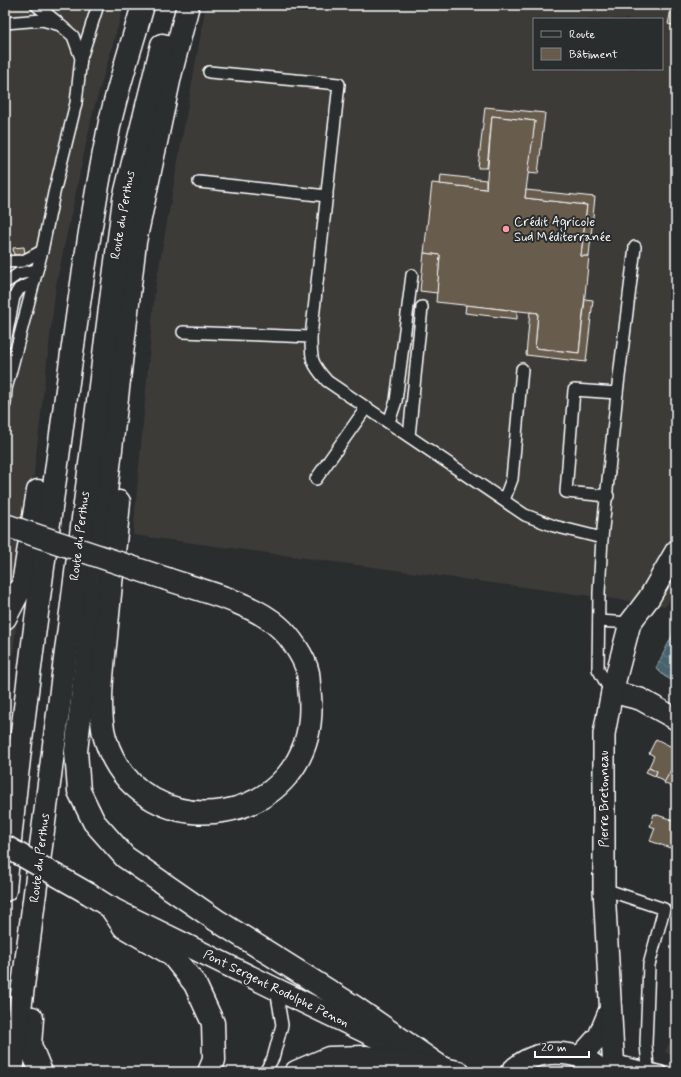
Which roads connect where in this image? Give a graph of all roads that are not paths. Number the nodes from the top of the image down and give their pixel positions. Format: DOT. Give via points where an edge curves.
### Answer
graph roads {
  1 [pos="36,5"];
  2 [pos="98,5"];
  3 [pos="139,5"];
  4 [pos="143,5"];
  5 [pos="173,5"];
  6 [pos="188,5"];
  7 [pos="5,23"];
  8 [pos="60,25"];
  9 [pos="81,58"];
  10 [pos="210,72"];
  11 [pos="170,76"];
  12 [pos="121,82"];
  13 [pos="111,121"];
  14 [pos="199,182"];
  15 [pos="327,196"];
  16 [pos="635,247"];
  17 [pos="42,251"];
  18 [pos="5,262"];
  19 [pos="37,270"];
  20 [pos="412,275"];
  21 [pos="33,282"];
  22 [pos="5,284"];
  23 [pos="422,308"];
  24 [pos="183,332"];
  25 [pos="311,337"];
  26 [pos="5,342"];
  27 [pos="522,369"];
  28 [pos="5,375"];
  29 [pos="6,389"];
  30 [pos="617,393"];
  31 [pos="5,404"];
  32 [pos="366,408"];
  33 [pos="389,422"];
  34 [pos="409,436"];
  35 [pos="316,479"];
  36 [pos="608,496"];
  37 [pos="504,500"];
  38 [pos="5,525"];
  39 [pos="602,538"];
  40 [pos="676,551"];
  41 [pos="5,618"];
  42 [pos="599,621"];
  43 [pos="630,623"];
  44 [pos="612,692"];
  45 [pos="676,719"];
  46 [pos="45,826"];
  47 [pos="5,846"];
  48 [pos="604,889"];
  49 [pos="5,890"];
  50 [pos="111,908"];
  51 [pos="276,989"];
  52 [pos="610,1010"];
  53 [pos="580,1057"];
  54 [pos="610,1068"];
  55 [pos="641,1069"];
  56 [pos="450,1071"];
  57 [pos="509,1071"];
  58 [pos="12,1072"];
  59 [pos="41,1072"];
  60 [pos="209,1072"];
  61 [pos="265,1072"];
  62 [pos="296,1072"];
  63 [pos="662,1072"];
  1 -- 8 [label="lane"];
  2 -- 9 [label="lane"];
  3 -- 12 [label="main road"];
  4 -- 12 [label="main road"];
  5 -- 46 [label="main road, Route du Perthus" via="124,199 53,745"];
  6 -- 11 [label="main road"];
  7 -- 8 [label="lane" via="42,20"];
  8 -- 9 [label="lane" via="73,36"];
  9 -- 17 [label="lane" via="76,103"];
  10 -- 15 [label="lane" via="339,84"];
  11 -- 38 [label="main road, bridge" via="144,245 103,674 102,724 106,739 122,771 142,792 185,811 214,812 240,808 266,795 283,781 298,762 308,739 310,705 308,672 299,653 278,626 256,612 167,579"];
  11 -- 56 [label="main road" via="134,250 76,751 79,790 94,822 125,856 216,920 353,1006"];
  12 -- 13 [label="main road"];
  13 -- 41 [label="main road" via="59,344 23,584"];
  13 -- 49 [label="main road" via="88,245 71,358 25,708"];
  14 -- 15 [label="lane"];
  15 -- 25 [label="lane"];
  16 -- 30 [label="lane"];
  17 -- 18 [label="lane" via="23,261"];
  17 -- 19 [label="lane"];
  19 -- 21 [label="lane"];
  19 -- 22 [label="lane" via="18,274"];
  20 -- 33 [label="lane" via="396,401"];
  21 -- 26 [label="lane" via="19,289 14,297"];
  21 -- 29 [label="lane"];
  23 -- 34 [label="lane"];
  24 -- 25 [label="lane"];
  25 -- 32 [label="lane" via="314,367 327,381"];
  27 -- 37 [label="lane" via="512,479"];
  28 -- 29 [label="lane"];
  29 -- 31 [label="lane"];
  30 -- 36 [label="lane"];
  30 -- 36 [label="lane" via="574,390 566,492"];
  32 -- 33 [label="lane"];
  32 -- 35 [label="lane"];
  33 -- 34 [label="lane"];
  34 -- 37 [label="lane"];
  36 -- 39 [label="lane"];
  37 -- 39 [label="lane" via="524,515 554,526"];
  39 -- 42 [label="lane"];
  40 -- 43 [label="street, Pierre Bretonneau" via="649,598"];
  42 -- 43 [label="lane"];
  42 -- 44 [label="lane" via="598,669"];
  43 -- 44 [label="street, Pierre Bretonneau"];
  44 -- 45 [label="street" via="640,699"];
  44 -- 48 [label="street, Pierre Bretonneau" via="604,734"];
  46 -- 58 [label="main road, Route du Perthus"];
  46 -- 59 [label="main road" via="30,1045"];
  47 -- 50 [label="street, Pont Sergent Rodolphe Penon, bridge"];
  48 -- 52 [label="street, Pierre Bretonneau"];
  48 -- 55 [label="lane" via="664,909 648,965 646,1044"];
  50 -- 51 [label="street, Pont Sergent Rodolphe Penon"];
  50 -- 60 [label="main road" via="124,927 171,954 195,984 213,1023 214,1060"];
  51 -- 56 [label="street, Pont Sergent Rodolphe Penon"];
  51 -- 61 [label="lane" via="282,1025 273,1058"];
  52 -- 53 [label="street, Pierre Bretonneau" via="599,1036"];
  52 -- 54 [label="street, Pierre Bretonneau"];
  53 -- 54 [label="street"];
  53 -- 57 [label="street" via="563,1053 546,1054 530,1059"];
  54 -- 55 [label="lane"];
  55 -- 63 [label="lane"];
  56 -- 62 [label="main road" via="365,1057 330,1058"];
}
